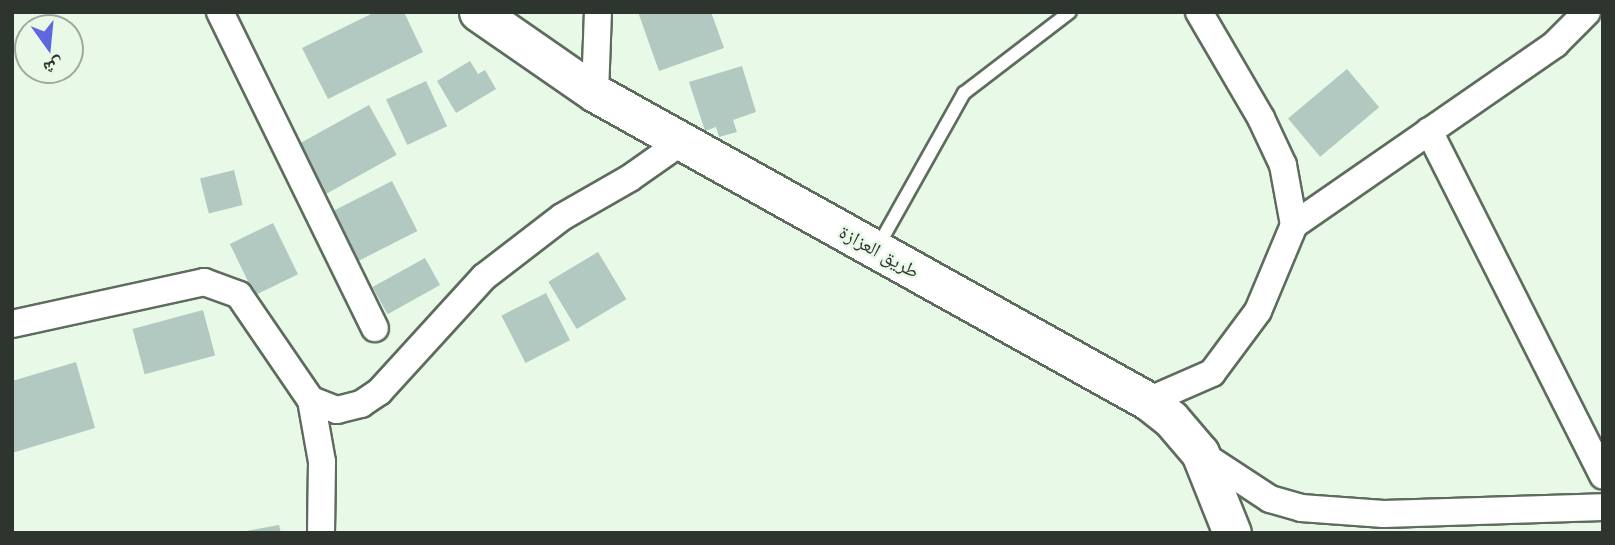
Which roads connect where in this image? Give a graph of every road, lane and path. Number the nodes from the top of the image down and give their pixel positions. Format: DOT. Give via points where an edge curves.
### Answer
graph roads {
  1 [pos="220,12"];
  2 [pos="478,12"];
  3 [pos="598,12"];
  4 [pos="1070,12"];
  5 [pos="1587,12"];
  6 [pos="1206,14"];
  7 [pos="595,93"];
  8 [pos="1429,131"];
  9 [pos="681,142"];
  10 [pos="1294,225"];
  11 [pos="876,250"];
  12 [pos="12,324"];
  13 [pos="375,328"];
  14 [pos="311,400"];
  15 [pos="1148,401"];
  16 [pos="1200,453"];
  17 [pos="1603,476"];
  18 [pos="1603,507"];
  19 [pos="321,533"];
  20 [pos="1232,533"];
  1 -- 13 [label="street"];
  2 -- 7 [label="street, طريق العزازة"];
  3 -- 7 [label="street"];
  4 -- 11 [label="lane" via="964,93"];
  5 -- 8 [label="street" via="1555,44"];
  6 -- 10 [label="street" via="1283,165"];
  7 -- 9 [label="street, طريق العزازة"];
  8 -- 10 [label="street"];
  8 -- 17 [label="street"];
  9 -- 11 [label="street, طريق العزازة"];
  9 -- 14 [label="street" via="562,217 484,277 379,392 361,404 337,410"];
  10 -- 15 [label="street" via="1258,311 1212,373"];
  11 -- 15 [label="street, طريق العزازة"];
  12 -- 14 [label="street" via="204,282 239,295"];
  14 -- 19 [label="street" via="322,462"];
  15 -- 16 [label="street, طريق العزازة" via="1171,419"];
  16 -- 18 [label="street" via="1270,499 1301,508 1384,514"];
  16 -- 20 [label="street, طريق العزازة"];
}
